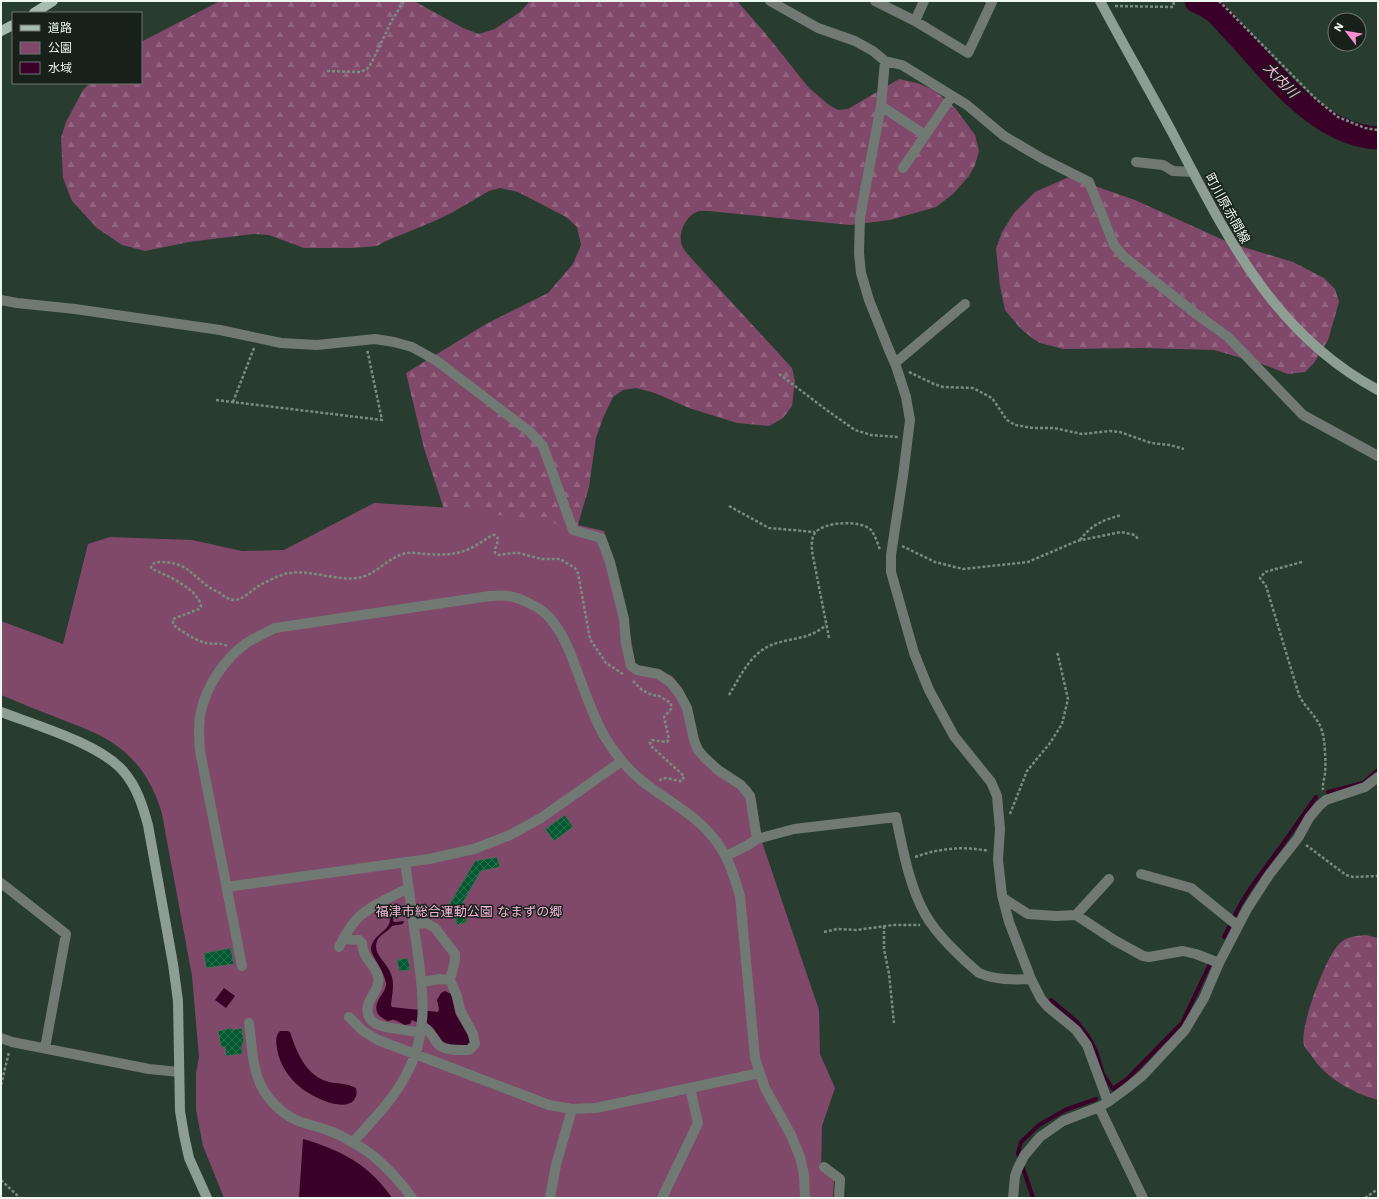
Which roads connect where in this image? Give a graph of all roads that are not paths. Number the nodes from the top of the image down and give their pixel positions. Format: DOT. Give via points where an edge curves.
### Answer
graph roads {
  1 [pos="53,1"];
  2 [pos="770,1"];
  3 [pos="875,1"];
  4 [pos="924,1"];
  5 [pos="990,1"];
  6 [pos="1101,4"];
  7 [pos="36,12"];
  8 [pos="915,22"];
  9 [pos="12,26"];
  10 [pos="1,31"];
  11 [pos="885,61"];
  12 [pos="952,96"];
  13 [pos="881,106"];
  14 [pos="925,135"];
  15 [pos="1136,162"];
  16 [pos="903,168"];
  17 [pos="1193,172"];
  18 [pos="1,300"];
  19 [pos="965,304"];
  20 [pos="895,364"];
  21 [pos="1378,390"];
  22 [pos="1378,456"];
  23 [pos="1,712"];
  24 [pos="622,761"];
  25 [pos="1378,777"];
  26 [pos="757,839"];
  27 [pos="726,856"];
  28 [pos="405,862"];
  29 [pos="1141,874"];
  30 [pos="1109,879"];
  31 [pos="1,883"];
  32 [pos="226,887"];
  33 [pos="408,888"];
  34 [pos="1003,898"];
  35 [pos="1076,915"];
  36 [pos="414,924"];
  37 [pos="1238,926"];
  38 [pos="1218,963"];
  39 [pos="242,966"];
  40 [pos="1031,979"];
  41 [pos="450,980"];
  42 [pos="422,982"];
  43 [pos="349,1017"];
  44 [pos="249,1023"];
  45 [pos="422,1029"];
  46 [pos="1,1038"];
  47 [pos="45,1048"];
  48 [pos="416,1055"];
  49 [pos="179,1072"];
  50 [pos="760,1073"];
  51 [pos="690,1088"];
  52 [pos="1108,1102"];
  53 [pos="1098,1107"];
  54 [pos="572,1109"];
  55 [pos="354,1142"];
  56 [pos="824,1167"];
  57 [pos="207,1198"];
  58 [pos="412,1198"];
  59 [pos="550,1198"];
  60 [pos="662,1198"];
  61 [pos="805,1198"];
  62 [pos="838,1198"];
  63 [pos="1013,1198"];
  64 [pos="1143,1198"];
  1 -- 7 [label="main road"];
  2 -- 11 [label="street" via="818,28 873,51"];
  3 -- 8 [label="street"];
  4 -- 8 [label="street"];
  5 -- 8 [label="street" via="992,2 968,53"];
  6 -- 17 [label="street, 町川原赤間線"];
  9 -- 10 [label="main road"];
  11 -- 12 [label="street" via="902,65"];
  11 -- 13 [label="street"];
  12 -- 14 [label="street"];
  12 -- 22 [label="street" via="967,105 1004,136 1042,159 1089,182 1114,245 1123,256 1228,337 1303,415"];
  13 -- 14 [label="street"];
  13 -- 20 [label="street" via="860,217 859,253 861,273 869,300"];
  14 -- 16 [label="street"];
  15 -- 17 [label="street" via="1163,165 1172,171"];
  17 -- 21 [label="street, 町川原赤間線" via="1234,246 1277,308 1325,354"];
  18 -- 26 [label="street" via="189,325 281,343 317,345 375,338 412,347 437,361 530,432 544,446 573,530 601,538 610,562 624,619 631,666 637,670 658,674 670,682 679,693 687,708 698,750 718,770 741,785 750,796"];
  19 -- 20 [label="street"];
  20 -- 34 [label="street" via="906,397 910,420 892,545 891,572 914,653 929,690 954,736 990,782 997,796 1000,829 998,860"];
  23 -- 49 [label="street" via="58,734 107,757 124,772 135,790 148,825 173,964 178,1001"];
  24 -- 27 [label="street" via="644,783 696,819 713,836"];
  24 -- 28 [label="street" via="541,818 510,835 474,849"];
  24 -- 32 [label="street" via="603,733 567,643 557,626 546,614 529,603 509,596 490,596 275,628 244,645 224,665 206,693 201,712 200,751"];
  25 -- 37 [label="street" via="1365,787 1326,800 1319,806 1298,838 1269,874"];
  26 -- 27 [label="street"];
  26 -- 40 [label="street" via="794,829 896,817 909,874 924,914 942,936 979,973 1008,980"];
  27 -- 50 [label="street" via="740,896 755,1058"];
  28 -- 32 [label="street"];
  28 -- 33 [label="street"];
  29 -- 37 [label="street" via="1191,888"];
  30 -- 35 [label="street"];
  31 -- 47 [label="street" via="66,934"];
  32 -- 39 [label="street"];
  33 -- 36 [label="street"];
  33 -- 45 [label="street" via="358,917 341,943 359,940 363,952 378,976 368,1008 369,1018 382,1027 408,1032"];
  34 -- 35 [label="street" via="1028,914"];
  34 -- 40 [label="street" via="1008,922"];
  35 -- 38 [label="street" via="1143,956 1183,951"];
  36 -- 41 [label="street" via="426,923 435,928 452,949 455,961"];
  36 -- 42 [label="street"];
  37 -- 38 [label="street"];
  38 -- 52 [label="street" via="1204,998 1185,1030 1143,1075"];
  40 -- 52 [label="street" via="1048,1008 1076,1030 1087,1045"];
  41 -- 42 [label="street"];
  41 -- 45 [label="street" via="475,1044 469,1050 446,1049 438,1044 428,1029"];
  42 -- 45 [label="street"];
  43 -- 48 [label="street" via="363,1031 378,1040"];
  44 -- 55 [label="street" via="255,1068 263,1090 273,1103 299,1122 328,1130"];
  45 -- 48 [label="street"];
  46 -- 47 [label="street"];
  47 -- 49 [label="street" via="149,1069"];
  48 -- 54 [label="street" via="549,1105"];
  48 -- 55 [label="street" via="397,1091"];
  49 -- 57 [label="street" via="180,1111 189,1158"];
  50 -- 51 [label="street"];
  50 -- 61 [label="street" via="800,1157"];
  51 -- 54 [label="street" via="596,1108"];
  51 -- 60 [label="street" via="698,1123"];
  52 -- 53 [label="street"];
  53 -- 63 [label="street" via="1063,1121 1040,1137 1024,1156 1018,1168"];
  53 -- 64 [label="street"];
  54 -- 59 [label="street" via="556,1165"];
  55 -- 58 [label="street" via="385,1166"];
  56 -- 62 [label="street" via="840,1179"];
}
